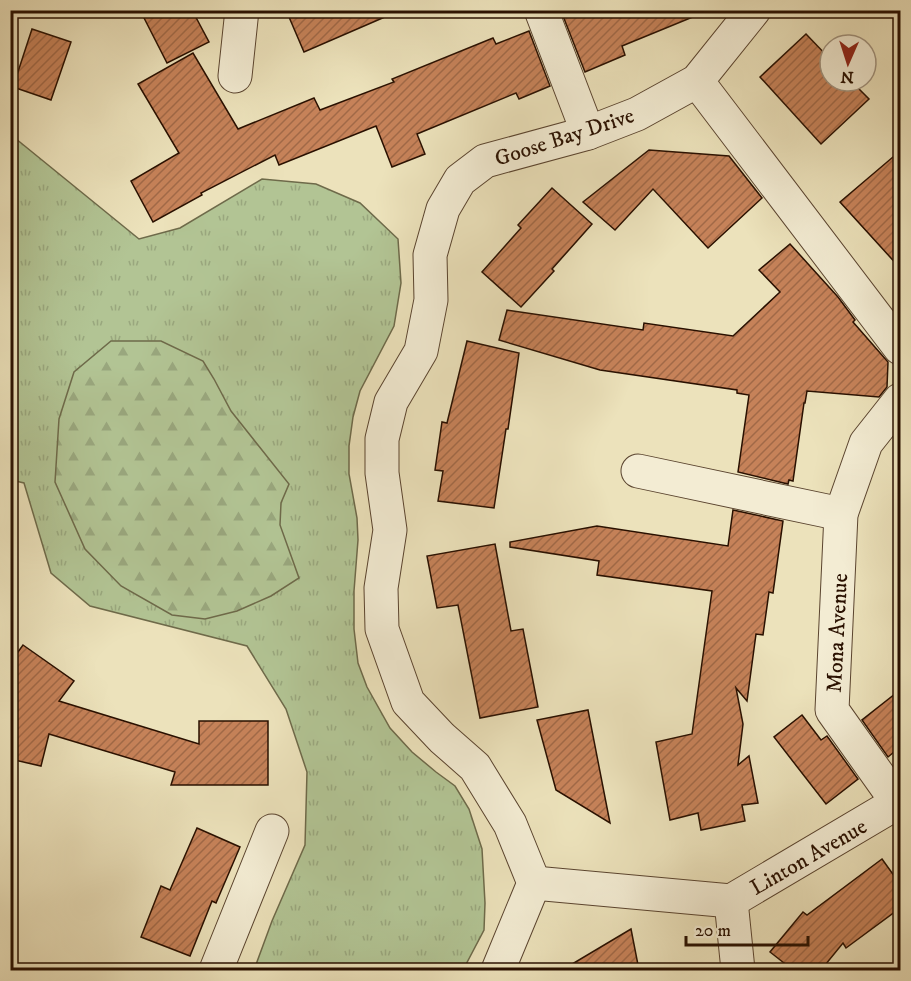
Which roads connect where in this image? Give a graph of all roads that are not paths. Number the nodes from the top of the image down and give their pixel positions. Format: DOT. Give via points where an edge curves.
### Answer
graph roads {
  1 [pos="242,10"];
  2 [pos="541,10"];
  3 [pos="754,10"];
  4 [pos="235,76"];
  5 [pos="697,81"];
  6 [pos="588,133"];
  7 [pos="900,348"];
  8 [pos="900,399"];
  9 [pos="638,471"];
  10 [pos="841,514"];
  11 [pos="899,802"];
  12 [pos="272,831"];
  13 [pos="534,883"];
  14 [pos="732,901"];
  15 [pos="216,970"];
  16 [pos="498,970"];
  17 [pos="738,970"];
  1 -- 4 [label="street"];
  2 -- 6 [label="street"];
  3 -- 5 [label="street, Goose Bay Drive"];
  5 -- 6 [label="street, Goose Bay Drive" via="637,114"];
  5 -- 7 [label="street"];
  6 -- 13 [label="street, Goose Bay Drive" via="485,160 460,180 443,209 430,255 431,300 421,351 391,402 382,439 390,530 381,588 382,628 408,702 475,767 510,825"];
  8 -- 10 [label="street, Mona Avenue" via="866,443"];
  9 -- 10 [label="street"];
  10 -- 11 [label="street, Mona Avenue" via="832,710"];
  11 -- 14 [label="street, Linton Avenue"];
  12 -- 15 [label="street"];
  13 -- 14 [label="street, Linton Avenue"];
  13 -- 16 [label="street"];
  14 -- 17 [label="street"];
}
